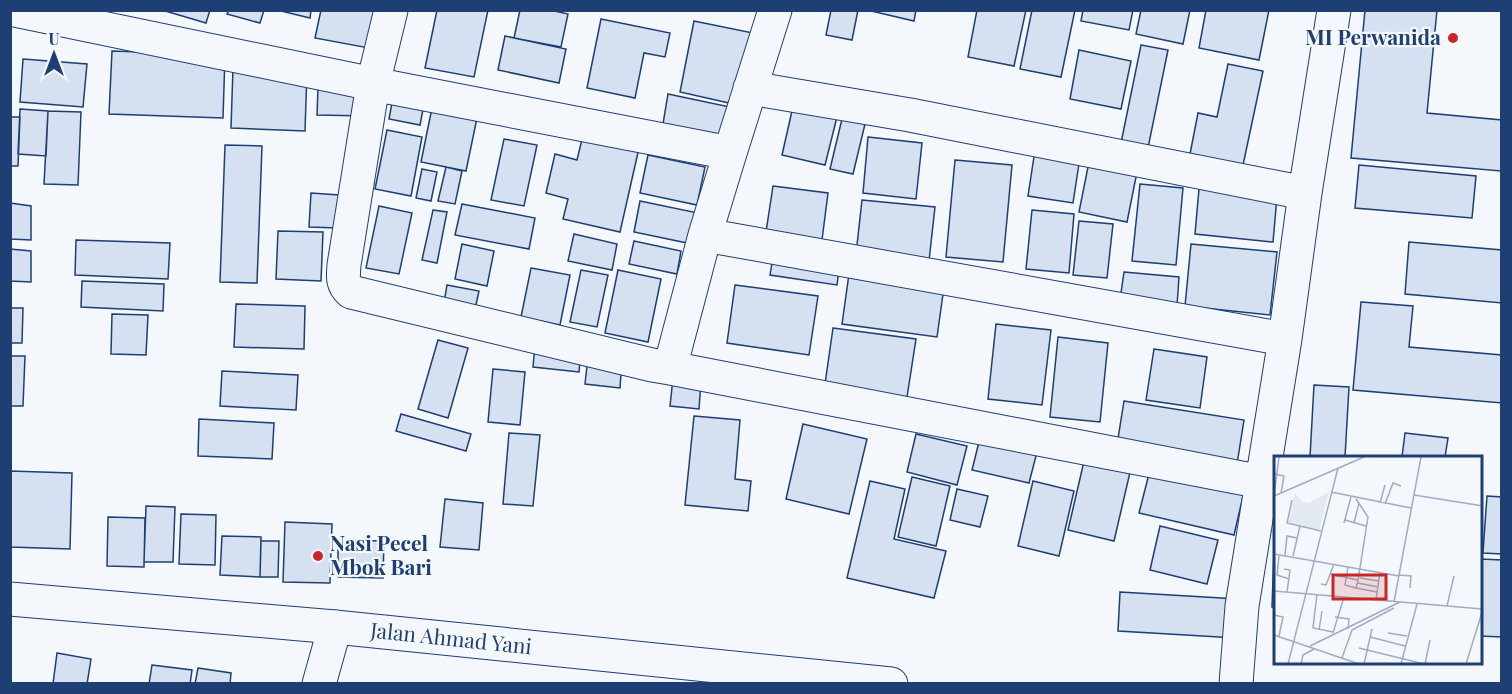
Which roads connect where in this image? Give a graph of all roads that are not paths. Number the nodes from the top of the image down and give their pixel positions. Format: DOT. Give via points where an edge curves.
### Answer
graph roads {
  1 [pos="15,10"];
  2 [pos="392,10"];
  3 [pos="775,10"];
  4 [pos="1334,10"];
  5 [pos="373,84"];
  6 [pos="750,88"];
  7 [pos="730,153"];
  8 [pos="1305,193"];
  9 [pos="705,235"];
  10 [pos="1285,339"];
  11 [pos="670,368"];
  12 [pos="1262,482"];
  13 [pos="10,599"];
  14 [pos="334,627"];
  15 [pos="1236,675"];
  16 [pos="319,684"];
  17 [pos="891,684"];
  1 -- 5 [label="street"];
  2 -- 5 [label="street"];
  3 -- 6 [label="street"];
  4 -- 8 [label="street"];
  5 -- 7 [label="street"];
  5 -- 11 [label="street" via="342,279 351,292"];
  6 -- 7 [label="street"];
  6 -- 8 [label="street" via="910,115"];
  7 -- 9 [label="street"];
  8 -- 10 [label="street"];
  9 -- 10 [label="street"];
  9 -- 11 [label="street"];
  10 -- 12 [label="street"];
  11 -- 12 [label="street"];
  12 -- 15 [label="street" via="1242,606"];
  13 -- 14 [label="street, Jalan Ahmad Yani"];
  14 -- 16 [label="street"];
  14 -- 17 [label="street, Jalan Ahmad Yani"];
}
